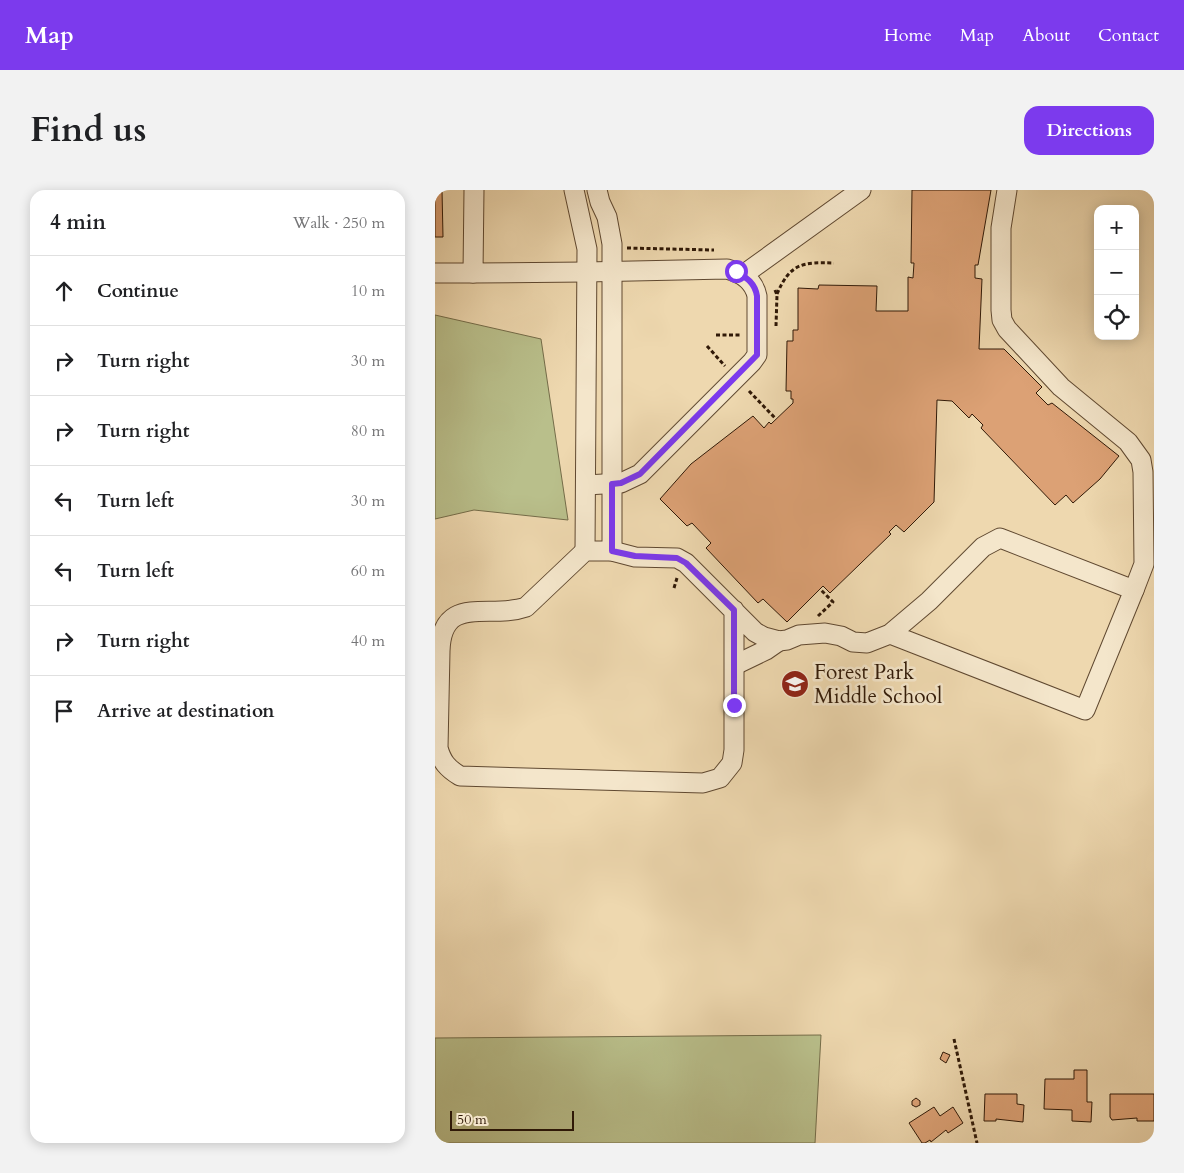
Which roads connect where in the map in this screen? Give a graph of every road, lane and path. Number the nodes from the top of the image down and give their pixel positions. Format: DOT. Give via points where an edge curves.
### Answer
graph roads {
  1 [pos="474,190"];
  2 [pos="574,190"];
  3 [pos="597,190"];
  4 [pos="861,190"];
  5 [pos="1007,190"];
  6 [pos="835,263"];
  7 [pos="612,271"];
  8 [pos="586,272"];
  9 [pos="435,273"];
  10 [pos="473,273"];
  11 [pos="743,276"];
  12 [pos="777,295"];
  13 [pos="716,335"];
  14 [pos="741,335"];
  15 [pos="707,346"];
  16 [pos="726,366"];
  17 [pos="749,391"];
  18 [pos="776,419"];
  19 [pos="612,484"];
  20 [pos="586,485"];
  21 [pos="585,551"];
  22 [pos="612,551"];
  23 [pos="679,572"];
  24 [pos="674,588"];
  25 [pos="1134,590"];
  26 [pos="734,610"];
  27 [pos="890,634"];
  28 [pos="779,641"];
  29 [pos="735,666"];
  30 [pos="954,1039"];
  31 [pos="977,1143"];
  1 -- 10 [label="lane"];
  2 -- 8 [label="lane" via="587,249"];
  3 -- 7 [label="lane" via="612,244"];
  4 -- 11 [label="lane"];
  5 -- 25 [label="lane" via="1001,228 1002,320 1061,387 1128,442 1141,460 1144,564"];
  6 -- 12 [label="path" via="801,264 783,280"];
  7 -- 8 [label="lane"];
  7 -- 11 [label="lane" via="727,269"];
  7 -- 19 [label="lane"];
  8 -- 10 [label="lane"];
  8 -- 20 [label="lane"];
  9 -- 10 [label="lane"];
  11 -- 19 [label="lane" via="755,288 757,296 757,355 640,474"];
  13 -- 14 [label="path"];
  15 -- 16 [label="path"];
  17 -- 18 [label="path"];
  19 -- 20 [label="lane"];
  19 -- 22 [label="lane"];
  20 -- 21 [label="lane"];
  21 -- 22 [label="lane"];
  21 -- 29 [label="lane" via="525,608 513,612 466,611 452,617 445,626 440,639 438,748 449,769 460,776 703,783 720,778 732,763 735,750"];
  22 -- 26 [label="lane" via="679,559"];
  23 -- 24 [label="path"];
  25 -- 27 [label="lane" via="1001,538 983,547 929,601"];
  25 -- 27 [label="lane" via="1085,710"];
  26 -- 28 [label="lane" via="755,632"];
  26 -- 29 [label="lane"];
  27 -- 28 [label="lane" via="867,643 825,633"];
  28 -- 29 [label="lane"];
  30 -- 31 [label="path"];
}
